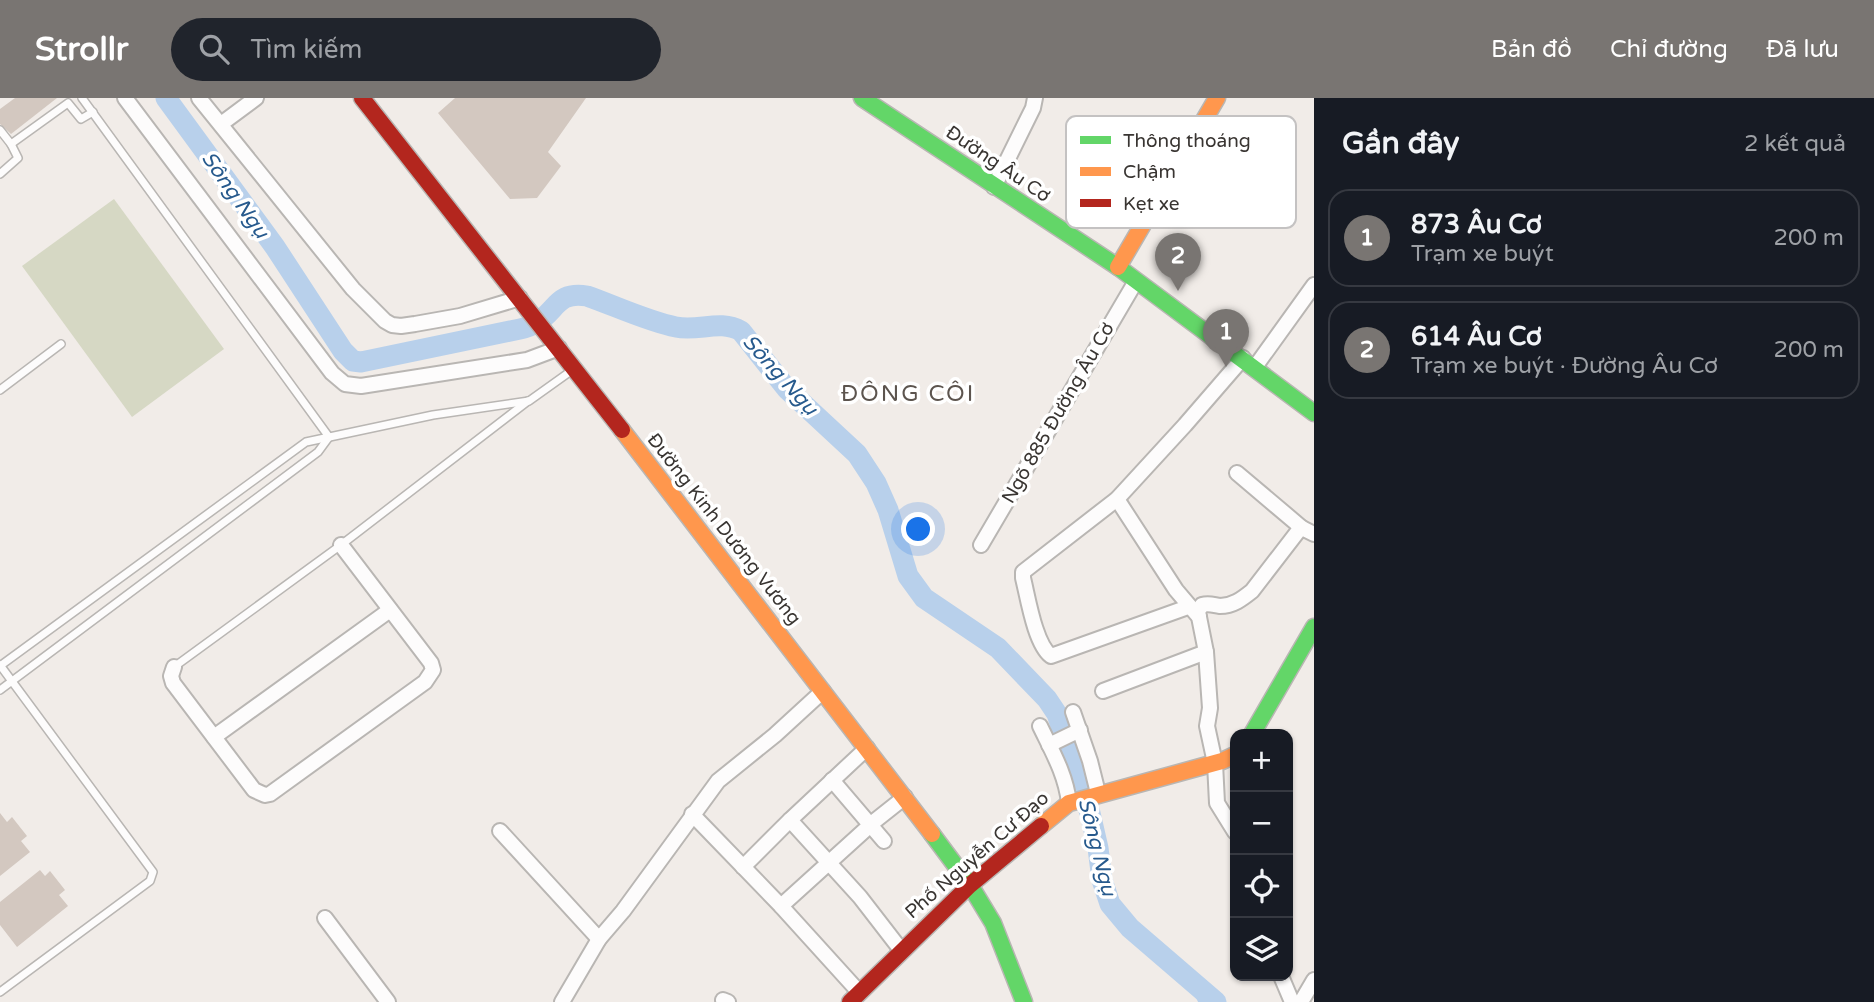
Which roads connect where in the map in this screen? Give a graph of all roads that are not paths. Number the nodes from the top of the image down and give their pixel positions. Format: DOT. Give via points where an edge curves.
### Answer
graph roads {
  1 [pos="82,98"];
  2 [pos="125,98"];
  3 [pos="199,98"];
  4 [pos="256,98"];
  5 [pos="362,98"];
  6 [pos="862,98"];
  7 [pos="1035,98"];
  8 [pos="1217,98"];
  9 [pos="93,112"];
  10 [pos="1206,116"];
  11 [pos="221,124"];
  12 [pos="0,130"];
  13 [pos="11,144"];
  14 [pos="0,174"];
  15 [pos="994,187"];
  16 [pos="1141,228"];
  17 [pos="1118,267"];
  18 [pos="1136,281"];
  19 [pos="1314,285"];
  20 [pos="521,299"];
  21 [pos="61,344"];
  22 [pos="556,345"];
  23 [pos="1249,362"];
  24 [pos="575,369"];
  25 [pos="0,390"];
  26 [pos="529,401"];
  27 [pos="1314,413"];
  28 [pos="329,437"];
  29 [pos="1237,473"];
  30 [pos="1117,499"];
  31 [pos="1308,531"];
  32 [pos="341,545"];
  33 [pos="981,545"];
  34 [pos="390,610"];
  35 [pos="1194,612"];
  36 [pos="1314,627"];
  37 [pos="1206,652"];
  38 [pos="0,654"];
  39 [pos="2,664"];
  40 [pos="174,667"];
  41 [pos="12,681"];
  42 [pos="0,690"];
  43 [pos="822,691"];
  44 [pos="1103,691"];
  45 [pos="1073,712"];
  46 [pos="1040,726"];
  47 [pos="1255,729"];
  48 [pos="1080,730"];
  49 [pos="214,737"];
  50 [pos="1049,745"];
  51 [pos="867,748"];
  52 [pos="1230,757"];
  53 [pos="1215,763"];
  54 [pos="832,780"];
  55 [pos="1098,793"];
  56 [pos="905,797"];
  57 [pos="1069,803"];
  58 [pos="692,814"];
  59 [pos="790,820"];
  60 [pos="1230,824"];
  61 [pos="870,825"];
  62 [pos="500,831"];
  63 [pos="884,841"];
  64 [pos="829,863"];
  65 [pos="743,867"];
  66 [pos="970,885"];
  67 [pos="781,906"];
  68 [pos="325,918"];
  69 [pos="599,939"];
  70 [pos="901,950"];
  71 [pos="1314,980"];
  72 [pos="1283,981"];
  73 [pos="2,988"];
  74 [pos="854,997"];
  75 [pos="388,1002"];
  76 [pos="562,1002"];
  77 [pos="1024,1002"];
  78 [pos="1292,1002"];
  79 [pos="1301,1002"];
  1 -- 9 [label="lane"];
  2 -- 22 [label="street" via="332,373 345,384 361,386 527,359"];
  3 -- 11 [label="street"];
  4 -- 11 [label="street"];
  5 -- 20 [label="main road, Đường Kinh Dương Vương"];
  6 -- 15 [label="main road, Đường Âu Cơ"];
  7 -- 15 [label="street"];
  8 -- 10 [label="main road"];
  9 -- 13 [label="lane" via="81,119 68,103"];
  9 -- 28 [label="lane"];
  11 -- 20 [label="street" via="353,289 385,321 408,325"];
  12 -- 13 [label="lane"];
  13 -- 14 [label="lane" via="18,158"];
  15 -- 17 [label="main road, Đường Âu Cơ"];
  16 -- 17 [label="main road"];
  17 -- 18 [label="main road, Đường Âu Cơ"];
  18 -- 23 [label="main road, Đường Âu Cơ"];
  18 -- 33 [label="street, Ngõ 885 Đường Âu Cơ"];
  19 -- 23 [label="street"];
  20 -- 22 [label="main road, Đường Kinh Dương Vương"];
  21 -- 25 [label="lane"];
  22 -- 24 [label="main road, Đường Kinh Dương Vương"];
  23 -- 27 [label="main road, Đường Âu Cơ"];
  23 -- 30 [label="street"];
  24 -- 26 [label="lane"];
  24 -- 43 [label="main road, Đường Kinh Dương Vương"];
  26 -- 28 [label="lane"];
  26 -- 32 [label="lane"];
  28 -- 39 [label="lane" via="306,442"];
  28 -- 41 [label="lane" via="318,452"];
  29 -- 31 [label="street"];
  30 -- 35 [label="street"];
  30 -- 35 [label="street" via="1023,572 1045,651 1051,656"];
  31 -- 35 [label="street" via="1252,591 1236,602 1224,606 1209,603"];
  32 -- 34 [label="street"];
  32 -- 40 [label="lane"];
  34 -- 49 [label="street"];
  34 -- 49 [label="street" via="431,663 430,677 270,794 260,794"];
  35 -- 37 [label="street"];
  36 -- 47 [label="main road"];
  37 -- 44 [label="street"];
  37 -- 53 [label="street" via="1207,726"];
  38 -- 39 [label="lane"];
  39 -- 41 [label="lane"];
  40 -- 49 [label="street" via="173,683"];
  41 -- 42 [label="lane"];
  41 -- 73 [label="lane" via="153,872 150,881"];
  43 -- 51 [label="main road, Đường Kinh Dương Vương"];
  43 -- 58 [label="street" via="718,781"];
  45 -- 48 [label="street"];
  46 -- 50 [label="street"];
  48 -- 50 [label="street"];
  48 -- 55 [label="street"];
  50 -- 57 [label="street" via="1068,788"];
  51 -- 54 [label="street"];
  51 -- 56 [label="main road, Đường Kinh Dương Vương"];
  52 -- 53 [label="main road, Phố Nguyễn Cư Đạo"];
  53 -- 55 [label="main road, Phố Nguyễn Cư Đạo"];
  53 -- 60 [label="street" via="1217,803"];
  54 -- 59 [label="street"];
  54 -- 61 [label="street"];
  55 -- 57 [label="main road, Phố Nguyễn Cư Đạo"];
  56 -- 61 [label="street"];
  56 -- 66 [label="main road, Đường Kinh Dương Vương"];
  57 -- 66 [label="main road, Phố Nguyễn Cư Đạo"];
  58 -- 65 [label="street"];
  58 -- 69 [label="street"];
  59 -- 64 [label="street"];
  59 -- 65 [label="street"];
  61 -- 63 [label="street"];
  61 -- 64 [label="street"];
  62 -- 69 [label="street"];
  64 -- 67 [label="street"];
  64 -- 70 [label="street"];
  65 -- 67 [label="street"];
  66 -- 70 [label="main road, Phố Nguyễn Cư Đạo"];
  66 -- 77 [label="main road, Đường Kinh Dương Vương" via="993,923"];
  67 -- 74 [label="street"];
  68 -- 75 [label="street"];
  69 -- 76 [label="street"];
  70 -- 74 [label="main road, Phố Nguyễn Cư Đạo"];
  71 -- 79 [label="street"];
  72 -- 78 [label="street"];
}
